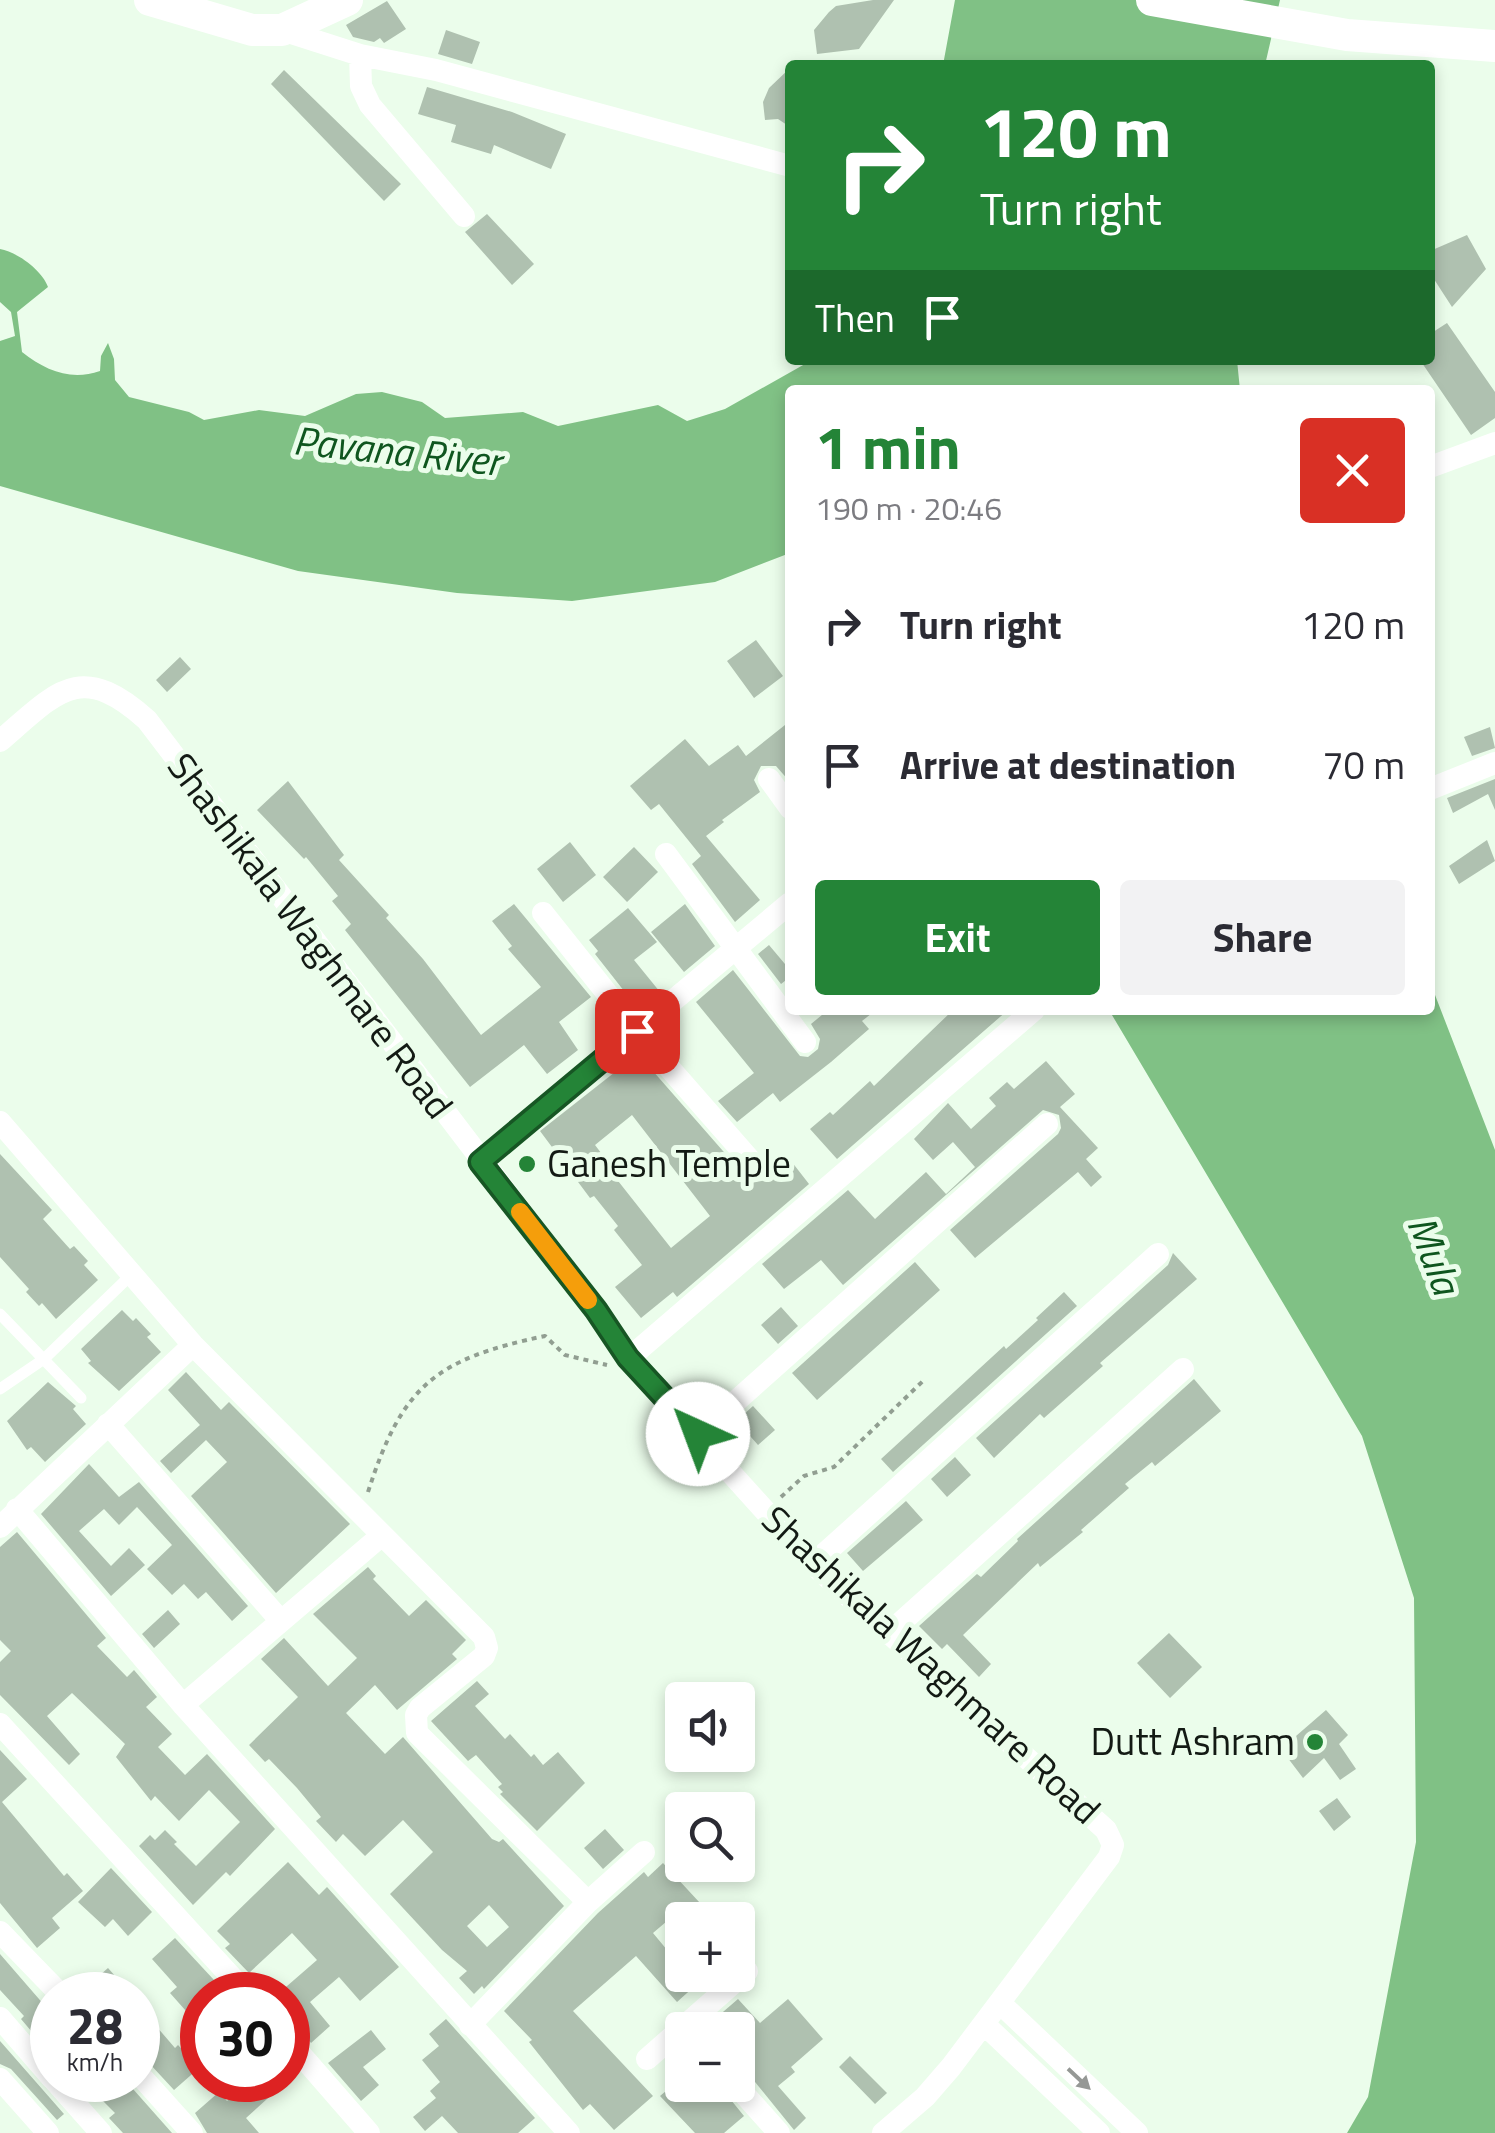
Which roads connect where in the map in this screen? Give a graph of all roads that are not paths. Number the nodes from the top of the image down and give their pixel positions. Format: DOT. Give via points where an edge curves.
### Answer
graph roads {
  1 [pos="150,0"];
  2 [pos="1152,0"];
  3 [pos="338,2"];
  4 [pos="282,30"];
  5 [pos="1495,46"];
  6 [pos="360,55"];
  7 [pos="785,165"];
  8 [pos="464,216"];
  9 [pos="1495,443"];
  10 [pos="1435,465"];
  11 [pos="0,741"];
  12 [pos="1495,763"];
  13 [pos="769,779"];
  14 [pos="1435,787"];
  15 [pos="785,801"];
  16 [pos="666,854"];
  17 [pos="785,907"];
  18 [pos="543,913"];
  19 [pos="737,947"];
  20 [pos="785,1013"];
  21 [pos="786,1015"];
  22 [pos="1028,1015"];
  23 [pos="637,1031"];
  24 [pos="806,1042"];
  25 [pos="0,1122"];
  26 [pos="1047,1124"];
  27 [pos="480,1162"];
  28 [pos="756,1168"];
  29 [pos="1158,1254"];
  30 [pos="130,1276"];
  31 [pos="0,1314"];
  32 [pos="193,1345"];
  33 [pos="628,1358"];
  34 [pos="44,1359"];
  35 [pos="1183,1370"];
  36 [pos="0,1389"];
  37 [pos="80,1398"];
  38 [pos="108,1424"];
  39 [pos="698,1434"];
  40 [pos="17,1509"];
  41 [pos="0,1527"];
  42 [pos="382,1536"];
  43 [pos="814,1564"];
  44 [pos="280,1620"];
  45 [pos="888,1634"];
  46 [pos="183,1706"];
  47 [pos="0,1724"];
  48 [pos="644,1852"];
  49 [pos="588,1902"];
  50 [pos="0,1932"];
  51 [pos="39,1972"];
  52 [pos="227,1972"];
  53 [pos="725,1992"];
  54 [pos="1000,2004"];
  55 [pos="703,2012"];
  56 [pos="0,2018"];
  57 [pos="984,2024"];
  58 [pos="470,2025"];
  59 [pos="665,2044"];
  60 [pos="30,2053"];
  61 [pos="646,2059"];
  62 [pos="310,2065"];
  63 [pos="0,2078"];
  64 [pos="160,2097"];
  65 [pos="73,2102"];
  66 [pos="751,2102"];
  67 [pos="48,2133"];
  68 [pos="101,2133"];
  69 [pos="192,2133"];
  70 [pos="369,2133"];
  71 [pos="569,2133"];
  72 [pos="779,2133"];
  73 [pos="883,2133"];
  74 [pos="1099,2133"];
  75 [pos="1138,2133"];
  1 -- 4 [label="street" via="252,30"];
  2 -- 5 [label="street" via="1347,35"];
  3 -- 4 [label="street"];
  4 -- 6 [label="street"];
  6 -- 7 [label="street"];
  6 -- 8 [label="street" via="361,86 370,105"];
  9 -- 10 [label="street"];
  11 -- 27 [label="street, Shashikala Waghmare Road" via="65,689 100,688 122,698 147,720"];
  12 -- 14 [label="street"];
  13 -- 15 [label="street"];
  16 -- 19 [label="street"];
  17 -- 19 [label="street"];
  18 -- 23 [label="street"];
  19 -- 20 [label="street"];
  19 -- 23 [label="street"];
  21 -- 24 [label="street"];
  22 -- 33 [label="street"];
  23 -- 27 [label="street"];
  23 -- 28 [label="street"];
  25 -- 30 [label="street"];
  26 -- 39 [label="street"];
  27 -- 33 [label="street, Shashikala Waghmare Road"];
  29 -- 43 [label="street"];
  30 -- 32 [label="street"];
  30 -- 34 [label="lane"];
  31 -- 34 [label="lane"];
  32 -- 38 [label="street"];
  32 -- 42 [label="street"];
  33 -- 39 [label="street, Shashikala Waghmare Road"];
  34 -- 36 [label="lane"];
  34 -- 37 [label="lane"];
  35 -- 45 [label="street"];
  38 -- 40 [label="street"];
  38 -- 44 [label="street"];
  39 -- 43 [label="street, Shashikala Waghmare Road"];
  40 -- 41 [label="street"];
  40 -- 46 [label="street"];
  42 -- 44 [label="street"];
  42 -- 49 [label="street" via="487,1642 484,1656 420,1708 417,1734"];
  43 -- 45 [label="street, Shashikala Waghmare Road"];
  44 -- 46 [label="street"];
  45 -- 54 [label="street, Shashikala Waghmare Road" via="1094,1816 1112,1846"];
  46 -- 58 [label="street"];
  47 -- 52 [label="street"];
  48 -- 49 [label="street"];
  49 -- 58 [label="street"];
  50 -- 51 [label="street"];
  53 -- 55 [label="street"];
  54 -- 57 [label="street, Shashikala Waghmare Road"];
  54 -- 75 [label="street, one-way"];
  56 -- 60 [label="street"];
  57 -- 73 [label="street, Shashikala Waghmare Road" via="925,2097"];
  57 -- 74 [label="street"];
  58 -- 71 [label="street"];
  59 -- 61 [label="street"];
  62 -- 70 [label="street"];
  63 -- 67 [label="street"];
  64 -- 69 [label="street"];
  65 -- 68 [label="street"];
  66 -- 72 [label="street"];
}
